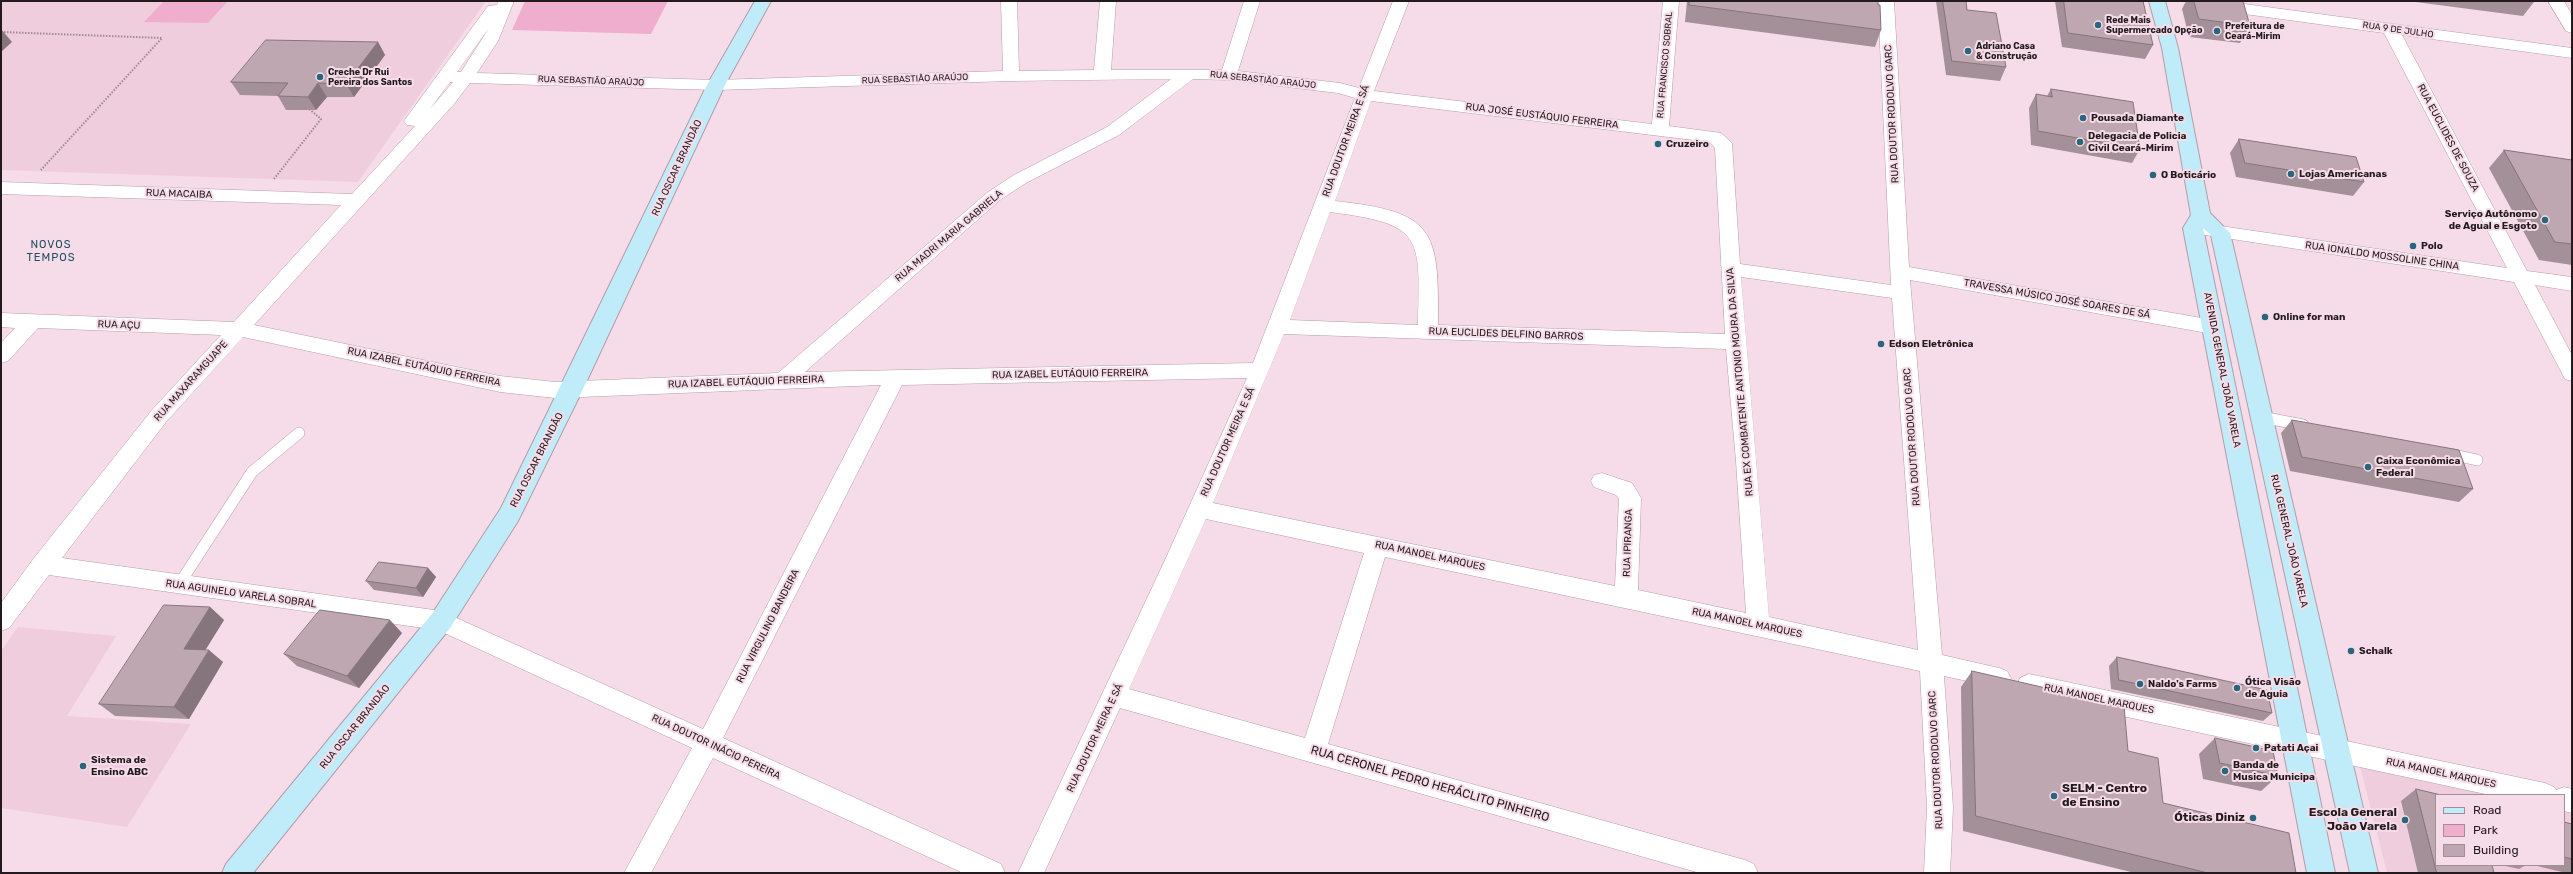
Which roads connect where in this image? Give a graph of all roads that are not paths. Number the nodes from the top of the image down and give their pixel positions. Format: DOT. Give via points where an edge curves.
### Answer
graph roads {
  1 [pos="505,1"];
  2 [pos="763,1"];
  3 [pos="1009,1"];
  4 [pos="1108,1"];
  5 [pos="1252,1"];
  6 [pos="1401,1"];
  7 [pos="1671,1"];
  8 [pos="1886,1"];
  9 [pos="2157,1"];
  10 [pos="2229,1"];
  11 [pos="2556,1"];
  12 [pos="2572,28"];
  13 [pos="2391,30"];
  14 [pos="2572,53"];
  15 [pos="1189,74"];
  16 [pos="1102,75"];
  17 [pos="1229,75"];
  18 [pos="1011,76"];
  19 [pos="445,77"];
  20 [pos="466,78"];
  21 [pos="716,85"];
  22 [pos="1363,95"];
  23 [pos="1660,130"];
  24 [pos="1720,140"];
  25 [pos="396,154"];
  26 [pos="1,188"];
  27 [pos="357,200"];
  28 [pos="1322,205"];
  29 [pos="2197,222"];
  30 [pos="2220,233"];
  31 [pos="1730,269"];
  32 [pos="1900,272"];
  33 [pos="2520,277"];
  34 [pos="2572,284"];
  35 [pos="1901,293"];
  36 [pos="1,320"];
  37 [pos="32,322"];
  38 [pos="2213,326"];
  39 [pos="1277,327"];
  40 [pos="238,329"];
  41 [pos="1428,331"];
  42 [pos="1735,342"];
  43 [pos="1,356"];
  44 [pos="1260,370"];
  45 [pos="2572,374"];
  46 [pos="896,377"];
  47 [pos="783,380"];
  48 [pos="572,390"];
  49 [pos="2262,417"];
  50 [pos="2315,428"];
  51 [pos="299,433"];
  52 [pos="2438,452"];
  53 [pos="2477,460"];
  54 [pos="1602,482"];
  55 [pos="1198,509"];
  56 [pos="1378,545"];
  57 [pos="42,565"];
  58 [pos="178,586"];
  59 [pos="1626,598"];
  60 [pos="1,621"];
  61 [pos="441,621"];
  62 [pos="1758,625"];
  63 [pos="1930,664"];
  64 [pos="1115,696"];
  65 [pos="2296,741"];
  66 [pos="708,743"];
  67 [pos="1313,751"];
  68 [pos="2337,751"];
  69 [pos="2540,794"];
  70 [pos="236,873"];
  71 [pos="637,873"];
  72 [pos="992,873"];
  73 [pos="1031,873"];
  74 [pos="1745,873"];
  75 [pos="1937,873"];
  76 [pos="2321,873"];
  77 [pos="2364,873"];
  1 -- 19 [label="street, RUA MAXARAMGUAPE" via="492,10"];
  1 -- 20 [label="street, RUA MAXARAMGUAPE" via="501,20"];
  2 -- 21 [label="main road, RUA OSCAR BRANDÃO"];
  3 -- 18 [label="street"];
  4 -- 16 [label="street"];
  5 -- 17 [label="street"];
  6 -- 22 [label="street, RUA DOUTOR MEIRA E SÁ"];
  7 -- 23 [label="street, RUA FRANCISCO SOBRAL"];
  8 -- 32 [label="street, RUA DOUTOR RODOLVO GARC"];
  9 -- 29 [label="main road, AVENIDA GENERAL JOÃO VARELA" via="2170,48"];
  10 -- 13 [label="street, RUA 9 DE JULHO" via="2230,7"];
  11 -- 12 [label="street"];
  13 -- 14 [label="street, RUA 9 DE JULHO"];
  13 -- 33 [label="street, RUA EUCLIDES DE SOUZA"];
  15 -- 16 [label="street, RUA SEBASTIÃO ARAÚJO"];
  15 -- 17 [label="street, RUA SEBASTIÃO ARAÚJO"];
  15 -- 47 [label="street, RUA MADRI MARIA GABRIELA" via="1113,130 1020,179 994,196"];
  16 -- 18 [label="street, RUA SEBASTIÃO ARAÚJO"];
  17 -- 22 [label="street, RUA SEBASTIÃO ARAÚJO" via="1340,88"];
  18 -- 21 [label="street, RUA SEBASTIÃO ARAÚJO"];
  19 -- 20 [label="street, RUA SEBASTIÃO ARAÚJO"];
  19 -- 25 [label="street, RUA MAXARAMGUAPE" via="400,141"];
  20 -- 21 [label="street, RUA SEBASTIÃO ARAÚJO"];
  20 -- 25 [label="street, RUA MAXARAMGUAPE" via="427,124"];
  21 -- 48 [label="main road, RUA OSCAR BRANDÃO"];
  22 -- 23 [label="street, RUA JOSÉ EUSTÁQUIO FERREIRA"];
  22 -- 28 [label="street, RUA DOUTOR MEIRA E SÁ"];
  23 -- 24 [label="street, RUA JOSÉ EUSTÁQUIO FERREIRA"];
  24 -- 31 [label="street, RUA EX COMBATENTE ANTONIO MOURA DA SILVA" via="1724,148"];
  25 -- 27 [label="street, RUA MAXARAMGUAPE"];
  26 -- 27 [label="street, RUA MACAIBA"];
  27 -- 40 [label="street, RUA MAXARAMGUAPE"];
  28 -- 39 [label="street, RUA DOUTOR MEIRA E SÁ"];
  28 -- 41 [label="street" via="1399,220 1421,237 1427,266"];
  29 -- 30 [label="main road"];
  29 -- 38 [label="main road, AVENIDA GENERAL JOÃO VARELA"];
  30 -- 33 [label="street, RUA IONALDO MOSSOLINE CHINA"];
  30 -- 49 [label="main road, RUA GENERAL JOÃO VARELA"];
  31 -- 35 [label="street"];
  31 -- 42 [label="street, RUA EX COMBATENTE ANTONIO MOURA DA SILVA"];
  32 -- 35 [label="street, RUA DOUTOR RODOLVO GARC"];
  32 -- 38 [label="street, TRAVESSA MÚSICO JOSÉ SOARES DE SÁ"];
  33 -- 34 [label="street, RUA IONALDO MOSSOLINE CHINA"];
  33 -- 45 [label="street, RUA EUCLIDES DE SOUZA"];
  35 -- 63 [label="street, RUA DOUTOR RODOLVO GARC"];
  36 -- 37 [label="street, RUA AÇU"];
  37 -- 40 [label="street, RUA AÇU"];
  37 -- 43 [label="street"];
  38 -- 65 [label="main road, AVENIDA GENERAL JOÃO VARELA"];
  39 -- 41 [label="street, RUA EUCLIDES DELFINO BARROS"];
  39 -- 44 [label="street, RUA DOUTOR MEIRA E SÁ"];
  40 -- 48 [label="street, RUA IZABEL EUTÁQUIO FERREIRA" via="500,384"];
  40 -- 57 [label="street, RUA MAXARAMGUAPE" via="158,416"];
  41 -- 42 [label="street, RUA EUCLIDES DELFINO BARROS"];
  42 -- 62 [label="street, RUA EX COMBATENTE ANTONIO MOURA DA SILVA"];
  44 -- 46 [label="street, RUA IZABEL EUTÁQUIO FERREIRA"];
  44 -- 55 [label="street, RUA DOUTOR MEIRA E SÁ"];
  46 -- 47 [label="street, RUA IZABEL EUTÁQUIO FERREIRA"];
  46 -- 66 [label="street, RUA VIRGULINO BANDEIRA"];
  47 -- 48 [label="street, RUA IZABEL EUTÁQUIO FERREIRA"];
  48 -- 61 [label="main road, RUA OSCAR BRANDÃO" via="510,514"];
  49 -- 50 [label="lane"];
  49 -- 68 [label="main road, RUA GENERAL JOÃO VARELA"];
  51 -- 58 [label="lane" via="252,472"];
  52 -- 53 [label="lane"];
  54 -- 59 [label="street, RUA IPIRANGA" via="1624,489 1630,498"];
  55 -- 56 [label="street, RUA MANOEL MARQUES"];
  55 -- 64 [label="street, RUA DOUTOR MEIRA E SÁ"];
  56 -- 59 [label="street, RUA MANOEL MARQUES"];
  56 -- 67 [label="street"];
  57 -- 58 [label="street, RUA AGUINELO VARELA SOBRAL"];
  57 -- 60 [label="street, RUA MAXARAMGUAPE"];
  58 -- 61 [label="street, RUA AGUINELO VARELA SOBRAL"];
  59 -- 62 [label="street, RUA MANOEL MARQUES"];
  61 -- 66 [label="street, RUA DOUTOR INÁCIO PEREIRA"];
  61 -- 70 [label="main road, RUA OSCAR BRANDÃO"];
  62 -- 63 [label="street, RUA MANOEL MARQUES"];
  63 -- 65 [label="street, RUA MANOEL MARQUES"];
  63 -- 75 [label="street, RUA DOUTOR RODOLVO GARC" via="1940,807"];
  64 -- 67 [label="street, RUA CERONEL PEDRO HERÁCLITO PINHEIRO"];
  64 -- 73 [label="street, RUA DOUTOR MEIRA E SÁ"];
  65 -- 68 [label="street, RUA MANOEL MARQUES"];
  65 -- 76 [label="main road"];
  66 -- 71 [label="street, RUA VIRGULINO BANDEIRA"];
  66 -- 72 [label="street, RUA DOUTOR INÁCIO PEREIRA"];
  67 -- 74 [label="street, RUA CERONEL PEDRO HERÁCLITO PINHEIRO"];
  68 -- 69 [label="street, RUA MANOEL MARQUES"];
  68 -- 77 [label="main road, RUA GENERAL JOÃO VARELA"];
}
